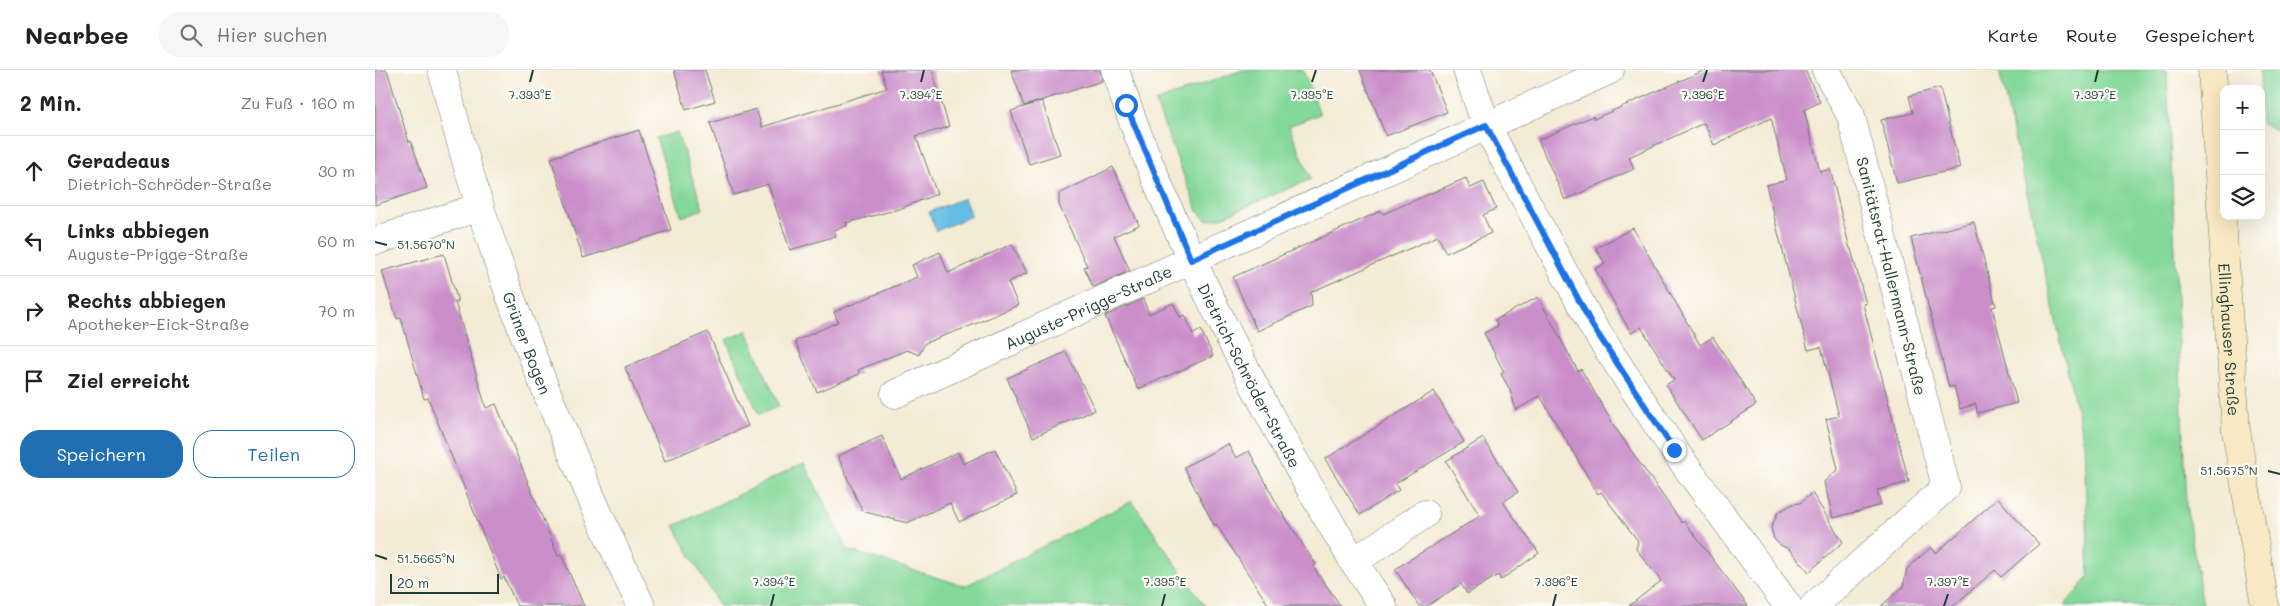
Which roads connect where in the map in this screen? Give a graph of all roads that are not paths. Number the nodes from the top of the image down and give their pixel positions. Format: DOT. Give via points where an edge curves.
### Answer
graph roads {
  1 [pos="442,70"];
  2 [pos="1115,70"];
  3 [pos="1467,70"];
  4 [pos="1610,70"];
  5 [pos="1826,70"];
  6 [pos="2212,70"];
  7 [pos="1486,125"];
  8 [pos="480,207"];
  9 [pos="375,241"];
  10 [pos="1191,260"];
  11 [pos="895,394"];
  12 [pos="1425,514"];
  13 [pos="1353,562"];
  14 [pos="641,606"];
  15 [pos="1383,606"];
  16 [pos="1788,606"];
  17 [pos="1814,606"];
  18 [pos="2265,606"];
  1 -- 8 [label="street, Grüner Bogen"];
  2 -- 10 [label="street, Dietrich-Schröder-Straße" via="1126,105"];
  3 -- 7 [label="street"];
  4 -- 7 [label="street, Auguste-Prigge-Straße"];
  5 -- 17 [label="street, Sanitätsrat-Hallermann-Straße" via="1851,116 1946,487"];
  6 -- 18 [label="main road, Ellinghauser Straße" via="2236,430"];
  7 -- 10 [label="street, Auguste-Prigge-Straße"];
  7 -- 16 [label="street" via="1592,325 1674,450"];
  8 -- 9 [label="street"];
  8 -- 14 [label="street, Grüner Bogen" via="529,346 567,441"];
  10 -- 11 [label="street, Auguste-Prigge-Straße"];
  10 -- 13 [label="street, Dietrich-Schröder-Straße" via="1269,419"];
  12 -- 13 [label="street"];
  13 -- 15 [label="street, Dietrich-Schröder-Straße"];
}
